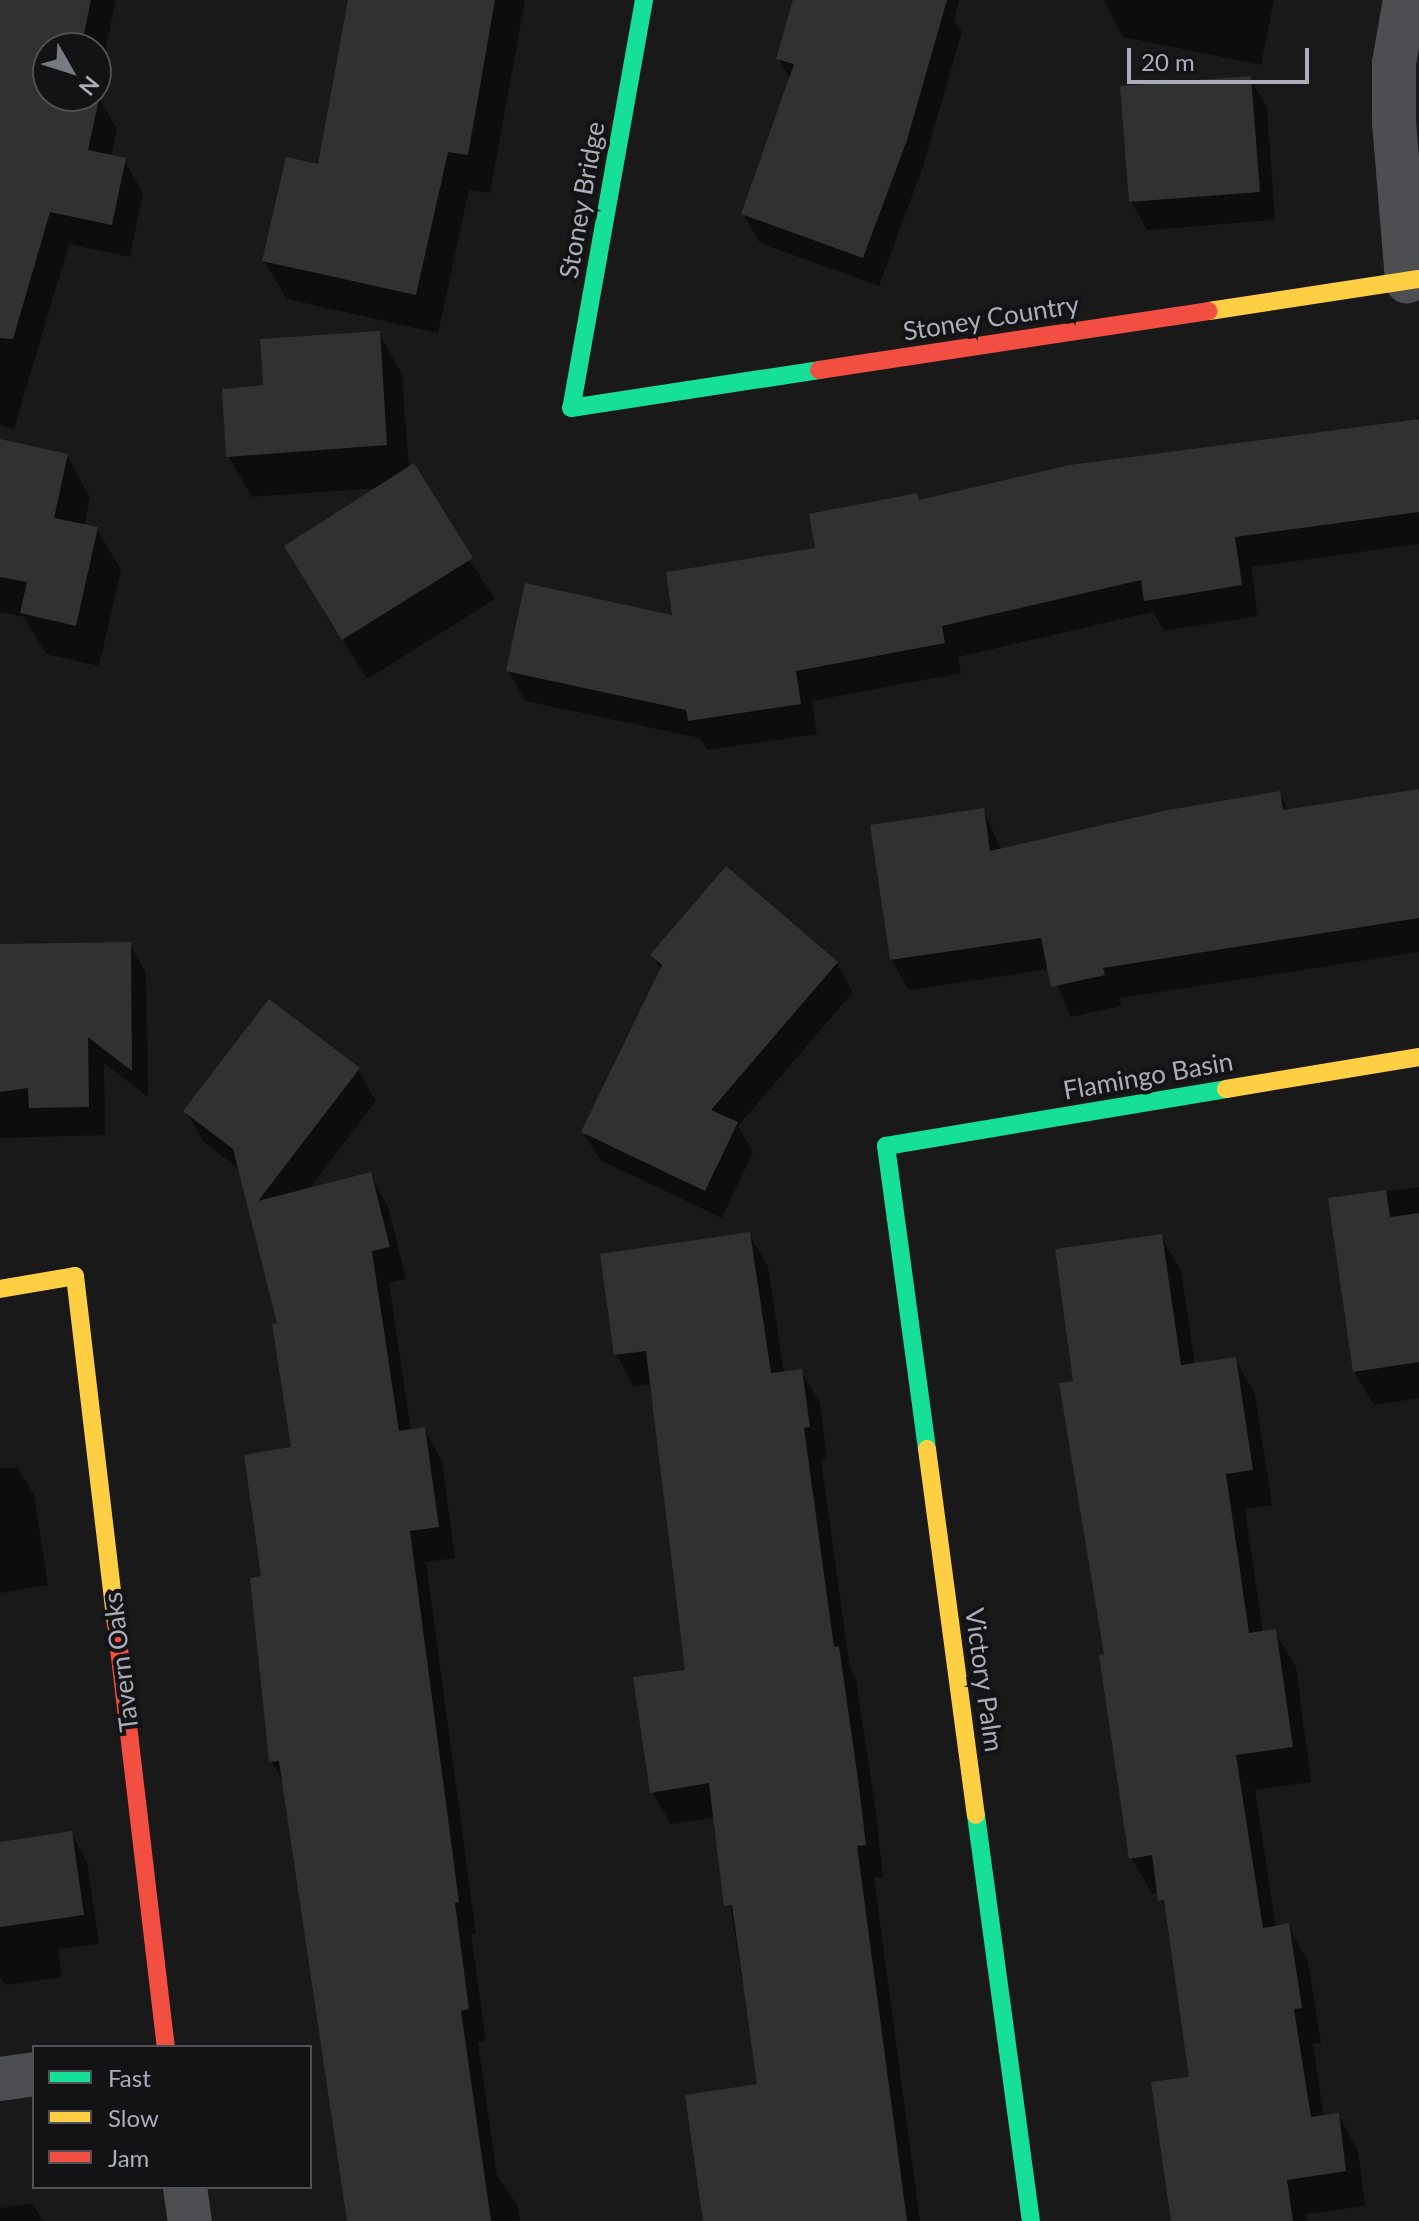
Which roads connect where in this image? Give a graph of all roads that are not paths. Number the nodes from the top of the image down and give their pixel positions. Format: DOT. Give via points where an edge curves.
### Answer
graph roads {
  1 [pos="644,0"];
  2 [pos="1405,0"];
  3 [pos="1413,280"];
  4 [pos="571,408"];
  5 [pos="1419,1057"];
  6 [pos="886,1146"];
  7 [pos="0,1289"];
  8 [pos="166,2045"];
  9 [pos="32,2074"];
  10 [pos="0,2079"];
  11 [pos="185,2189"];
  12 [pos="190,2221"];
  13 [pos="1031,2221"];
  1 -- 4 [label="street, Stoney Bridge"];
  2 -- 3 [label="street" via="1394,63 1394,122"];
  3 -- 4 [label="street, Stoney Country"];
  5 -- 6 [label="street, Flamingo Basin"];
  6 -- 13 [label="street, Victory Palm"];
  7 -- 8 [label="street, Tavern Oaks" via="75,1276"];
  9 -- 10 [label="street"];
  11 -- 12 [label="street"];
}
